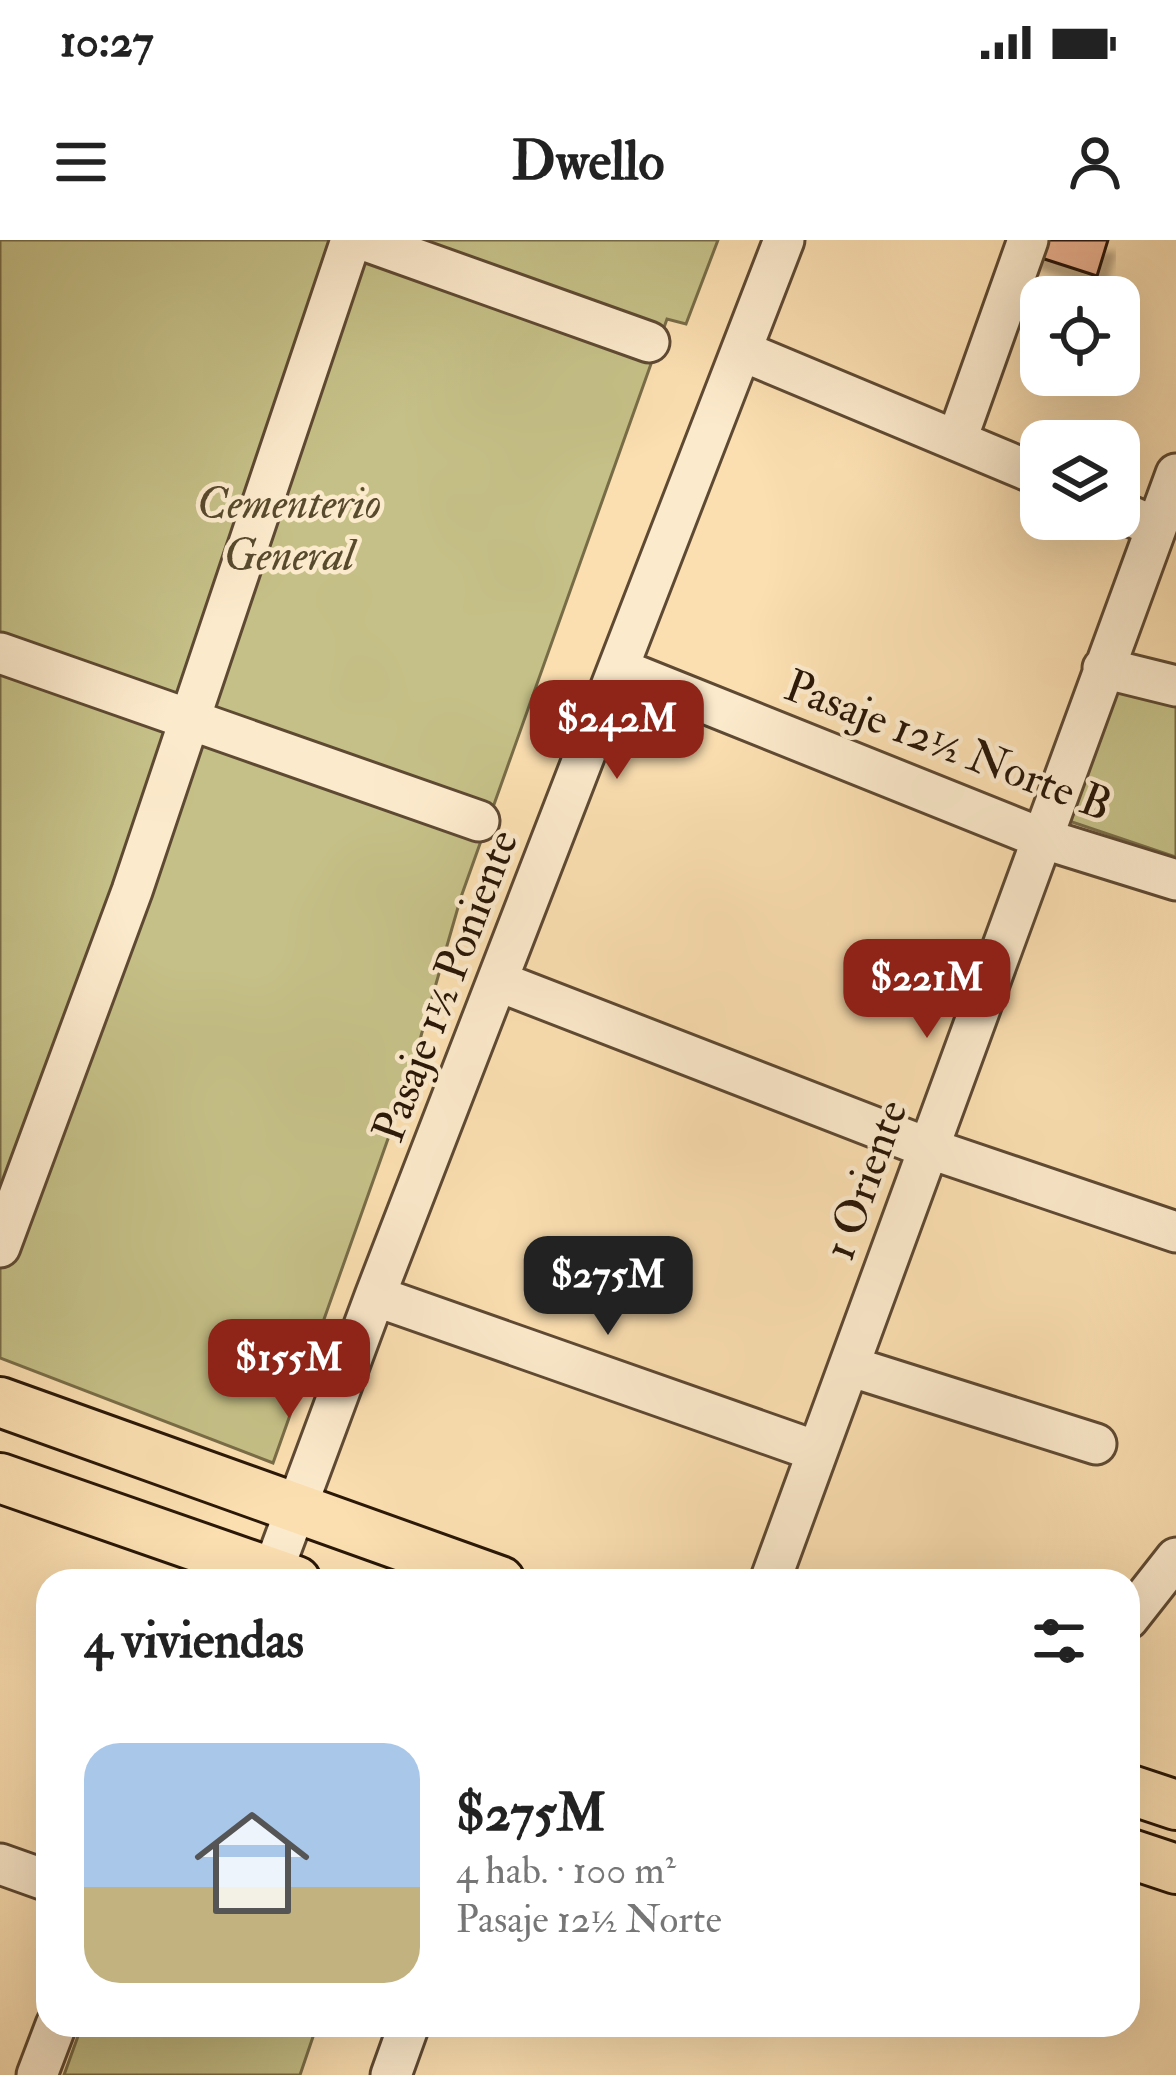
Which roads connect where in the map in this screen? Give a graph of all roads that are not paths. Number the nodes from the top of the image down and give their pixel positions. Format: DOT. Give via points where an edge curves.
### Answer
graph roads {
  1 [pos="351,240"];
  2 [pos="363,240"];
  3 [pos="784,240"];
  4 [pos="1028,240"];
  5 [pos="649,342"];
  6 [pos="742,351"];
  7 [pos="957,439"];
  8 [pos="1020,467"];
  9 [pos="1176,474"];
  10 [pos="1140,516"];
  11 [pos="1132,540"];
  12 [pos="0,652"];
  13 [pos="1103,668"];
  14 [pos="620,669"];
  15 [pos="1176,686"];
  16 [pos="189,718"];
  17 [pos="479,820"];
  18 [pos="1041,838"];
  19 [pos="1176,880"];
  20 [pos="500,982"];
  21 [pos="928,1148"];
  22 [pos="1176,1232"];
  23 [pos="0,1247"];
  24 [pos="375,1296"];
  25 [pos="849,1366"];
  26 [pos="0,1402"];
  27 [pos="1096,1444"];
  28 [pos="816,1451"];
  29 [pos="0,1478"];
  30 [pos="296,1510"];
  31 [pos="1176,1558"];
  32 [pos="261,1569"];
  33 [pos="285,1569"];
  34 [pos="466,1569"];
  35 [pos="774,1569"];
  36 [pos="1140,1604"];
  37 [pos="1140,1793"];
  38 [pos="1176,1805"];
  39 [pos="1140,1857"];
  40 [pos="0,1864"];
  41 [pos="1176,1869"];
  42 [pos="36,1877"];
  43 [pos="51,2037"];
  44 [pos="405,2037"];
  45 [pos="37,2075"];
  46 [pos="391,2075"];
  1 -- 16 [label="street"];
  2 -- 5 [label="street"];
  3 -- 6 [label="street, Pasaje 1½ Poniente"];
  4 -- 7 [label="street"];
  6 -- 7 [label="street"];
  6 -- 14 [label="street, Pasaje 1½ Poniente"];
  7 -- 8 [label="street"];
  9 -- 10 [label="street, 1 Oriente"];
  11 -- 13 [label="street, 1 Oriente"];
  12 -- 16 [label="street"];
  13 -- 15 [label="street"];
  13 -- 18 [label="street, 1 Oriente"];
  14 -- 18 [label="street, Pasaje 12½ Norte B"];
  14 -- 20 [label="street, Pasaje 1½ Poniente"];
  16 -- 17 [label="street"];
  16 -- 23 [label="street"];
  18 -- 19 [label="street, Pasaje 12½ Norte B"];
  18 -- 21 [label="street, 1 Oriente"];
  20 -- 21 [label="street"];
  20 -- 24 [label="street, Pasaje 1½ Poniente"];
  21 -- 22 [label="street"];
  21 -- 25 [label="street, 1 Oriente"];
  24 -- 28 [label="street"];
  24 -- 30 [label="street, Pasaje 1½ Poniente"];
  25 -- 27 [label="street"];
  25 -- 28 [label="street, 1 Oriente"];
  26 -- 30 [label="main road"];
  28 -- 35 [label="street, 1 Oriente"];
  29 -- 32 [label="main road"];
  30 -- 33 [label="street, Pasaje 1½ Poniente"];
  30 -- 34 [label="main road"];
  31 -- 36 [label="street"];
  37 -- 38 [label="main road"];
  39 -- 41 [label="main road"];
  40 -- 42 [label="street"];
  43 -- 45 [label="street"];
  44 -- 46 [label="street"];
}
